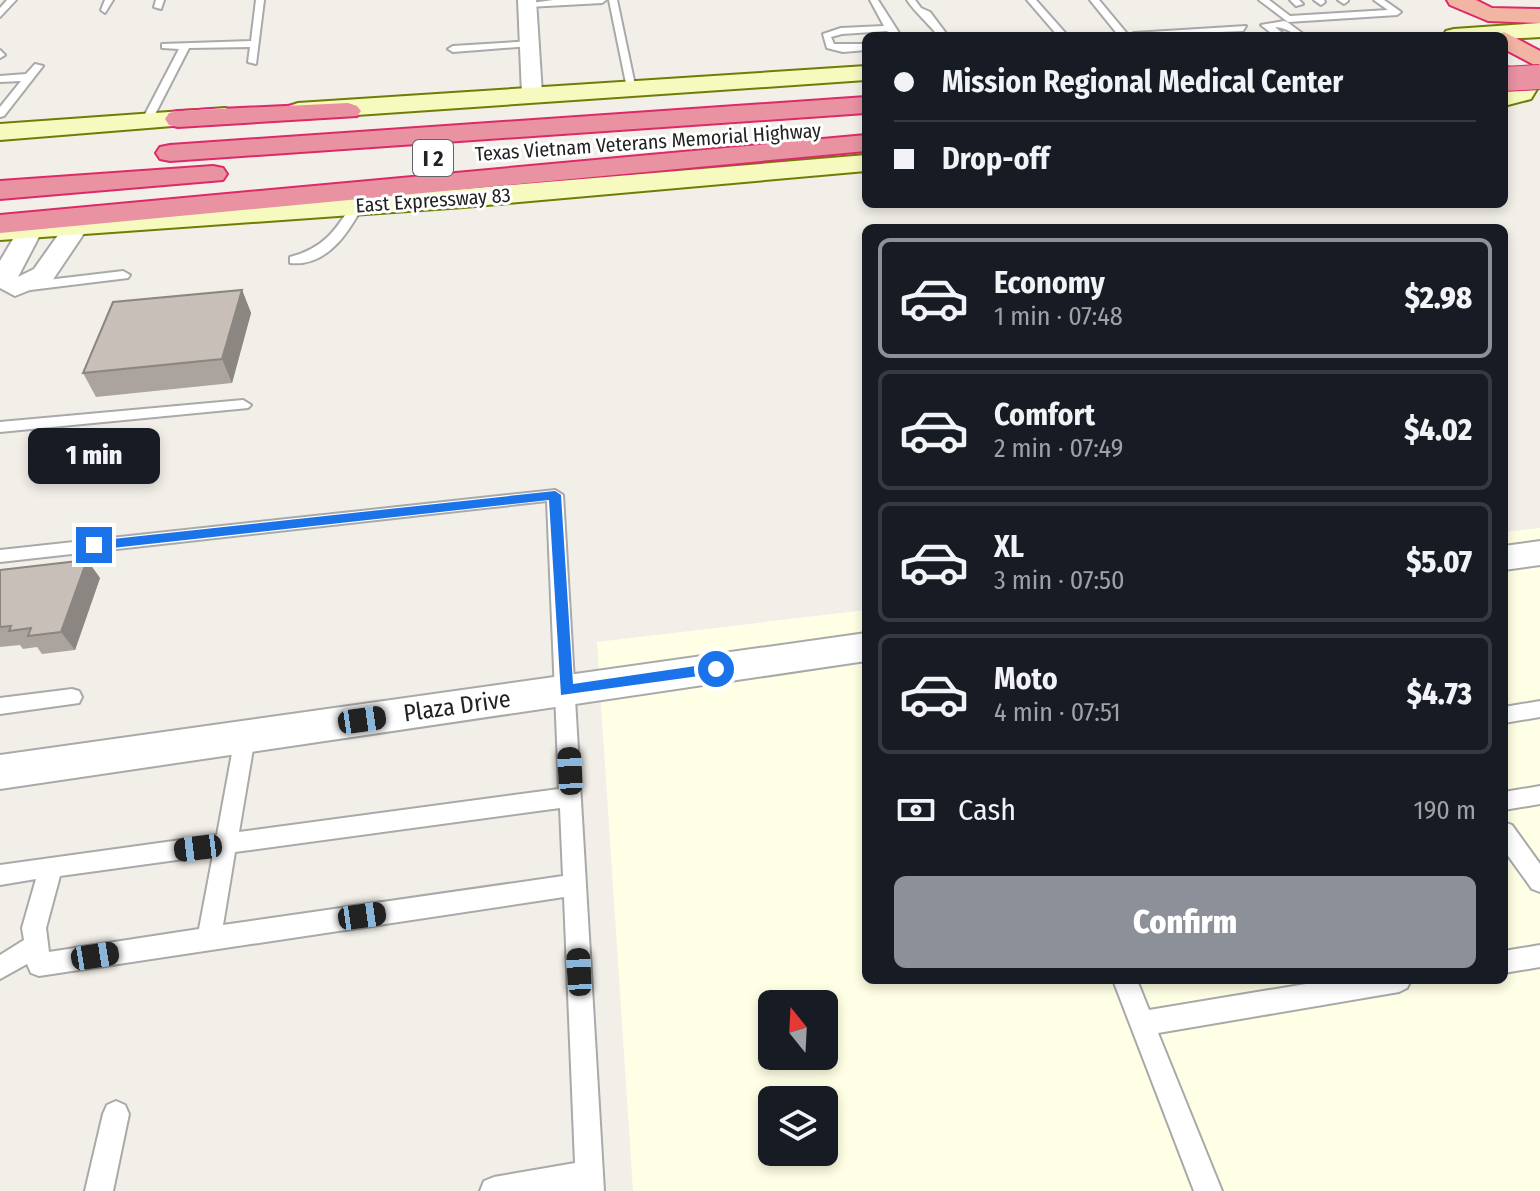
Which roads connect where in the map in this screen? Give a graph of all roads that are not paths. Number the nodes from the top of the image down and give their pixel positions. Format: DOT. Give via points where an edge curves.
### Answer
graph roads {
  1 [pos="12,0"];
  2 [pos="109,0"];
  3 [pos="260,0"];
  4 [pos="602,0"];
  5 [pos="613,0"];
  6 [pos="874,0"];
  7 [pos="911,0"];
  8 [pos="1031,0"];
  9 [pos="1094,0"];
  10 [pos="1378,0"];
  11 [pos="1444,0"];
  12 [pos="1458,0"];
  13 [pos="1264,1"];
  14 [pos="1294,1"];
  15 [pos="528,2"];
  16 [pos="105,10"];
  17 [pos="0,14"];
  18 [pos="1540,16"];
  19 [pos="1286,21"];
  20 [pos="1243,28"];
  21 [pos="1540,30"];
  22 [pos="893,32"];
  23 [pos="940,32"];
  24 [pos="1059,32"];
  25 [pos="1121,32"];
  26 [pos="1188,32"];
  27 [pos="1276,32"];
  28 [pos="1297,32"];
  29 [pos="1493,32"];
  30 [pos="1508,35"];
  31 [pos="1508,41"];
  32 [pos="530,43"];
  33 [pos="254,44"];
  34 [pos="165,46"];
  35 [pos="862,47"];
  36 [pos="184,48"];
  37 [pos="453,49"];
  38 [pos="843,49"];
  39 [pos="1540,58"];
  40 [pos="1508,59"];
  41 [pos="253,62"];
  42 [pos="38,66"];
  43 [pos="1508,76"];
  44 [pos="30,77"];
  45 [pos="862,77"];
  46 [pos="1540,77"];
  47 [pos="862,78"];
  48 [pos="862,78"];
  49 [pos="0,79"];
  50 [pos="1508,79"];
  51 [pos="632,88"];
  52 [pos="532,94"];
  53 [pos="1508,97"];
  54 [pos="862,105"];
  55 [pos="1540,112"];
  56 [pos="0,114"];
  57 [pos="1508,115"];
  58 [pos="178,119"];
  59 [pos="146,122"];
  60 [pos="862,126"];
  61 [pos="0,132"];
  62 [pos="862,143"];
  63 [pos="862,163"];
  64 [pos="0,165"];
  65 [pos="0,190"];
  66 [pos="357,206"];
  67 [pos="0,224"];
  68 [pos="77,226"];
  69 [pos="31,229"];
  70 [pos="0,231"];
  71 [pos="295,260"];
  72 [pos="123,275"];
  73 [pos="15,288"];
  74 [pos="0,312"];
  75 [pos="243,405"];
  76 [pos="0,427"];
  77 [pos="1540,553"];
  78 [pos="0,556"];
  79 [pos="1508,557"];
  80 [pos="862,648"];
  81 [pos="566,691"];
  82 [pos="72,697"];
  83 [pos="0,706"];
  84 [pos="1540,709"];
  85 [pos="1508,714"];
  86 [pos="245,737"];
  87 [pos="0,772"];
  88 [pos="1540,795"];
  89 [pos="571,797"];
  90 [pos="1508,800"];
  91 [pos="1508,838"];
  92 [pos="227,844"];
  93 [pos="51,867"];
  94 [pos="0,875"];
  95 [pos="1540,882"];
  96 [pos="575,885"];
  97 [pos="209,938"];
  98 [pos="36,945"];
  99 [pos="1540,956"];
  100 [pos="1508,961"];
  101 [pos="0,968"];
  102 [pos="1127,984"];
  103 [pos="1376,984"];
  104 [pos="1142,1024"];
  105 [pos="116,1114"];
  106 [pos="589,1182"];
  107 [pos="99,1191"];
  108 [pos="494,1191"];
  109 [pos="1208,1191"];
  1 -- 17 [label="lane"];
  2 -- 16 [label="lane"];
  3 -- 33 [label="lane"];
  4 -- 15 [label="lane"];
  5 -- 51 [label="lane"];
  6 -- 22 [label="lane"];
  7 -- 23 [label="lane"];
  8 -- 24 [label="lane"];
  9 -- 25 [label="lane"];
  10 -- 19 [label="lane" via="1397,12"];
  11 -- 29 [label="highway"];
  12 -- 18 [label="highway" via="1488,14"];
  13 -- 14 [label="lane"];
  13 -- 19 [label="lane"];
  15 -- 32 [label="street"];
  19 -- 27 [label="lane" via="1266,25"];
  19 -- 28 [label="lane"];
  20 -- 26 [label="lane"];
  21 -- 30 [label="main road"];
  22 -- 38 [label="lane" via="841,31 826,36 830,46"];
  31 -- 39 [label="highway"];
  32 -- 37 [label="lane"];
  32 -- 52 [label="street"];
  33 -- 36 [label="lane"];
  33 -- 41 [label="lane"];
  34 -- 36 [label="lane"];
  35 -- 38 [label="lane"];
  36 -- 59 [label="lane"];
  38 -- 45 [label="lane"];
  39 -- 40 [label="highway"];
  42 -- 44 [label="lane"];
  43 -- 53 [label="main road" via="1525,89"];
  44 -- 49 [label="lane"];
  44 -- 56 [label="lane"];
  46 -- 50 [label="highway, bridge"];
  47 -- 51 [label="main road"];
  48 -- 58 [label="highway"];
  51 -- 52 [label="main road"];
  52 -- 58 [label="main road"];
  54 -- 64 [label="highway, Texas Vietnam Veterans Memorial Highway / I 2"];
  55 -- 57 [label="main road"];
  58 -- 59 [label="main road"];
  59 -- 61 [label="main road"];
  60 -- 65 [label="highway, Texas Vietnam Veterans Memorial Highway / I 2"];
  62 -- 67 [label="highway"];
  63 -- 66 [label="main road, East Expressway 83"];
  66 -- 68 [label="main road, East Expressway 83"];
  66 -- 71 [label="lane" via="331,247"];
  68 -- 69 [label="main road, East Expressway 83"];
  68 -- 73 [label="street" via="43,275"];
  69 -- 70 [label="main road, East Expressway 83"];
  69 -- 73 [label="street" via="4,277"];
  72 -- 73 [label="lane"];
  73 -- 74 [label="street"];
  75 -- 76 [label="lane"];
  77 -- 79 [label="street"];
  78 -- 81 [label="lane" via="555,495"];
  80 -- 81 [label="street, Plaza Drive"];
  81 -- 86 [label="street, Plaza Drive"];
  81 -- 89 [label="lane"];
  82 -- 83 [label="lane"];
  84 -- 85 [label="lane"];
  86 -- 87 [label="street, Plaza Drive"];
  86 -- 92 [label="lane"];
  88 -- 90 [label="lane"];
  89 -- 92 [label="lane"];
  89 -- 96 [label="lane"];
  91 -- 95 [label="lane"];
  92 -- 93 [label="lane"];
  92 -- 97 [label="lane"];
  93 -- 94 [label="lane"];
  93 -- 98 [label="lane" via="34,928"];
  96 -- 97 [label="lane"];
  96 -- 106 [label="lane"];
  97 -- 98 [label="lane" via="39,965"];
  98 -- 101 [label="lane"];
  99 -- 100 [label="lane"];
  102 -- 104 [label="lane"];
  103 -- 104 [label="lane"];
  104 -- 109 [label="lane"];
  105 -- 107 [label="lane"];
  106 -- 108 [label="lane"];
}
